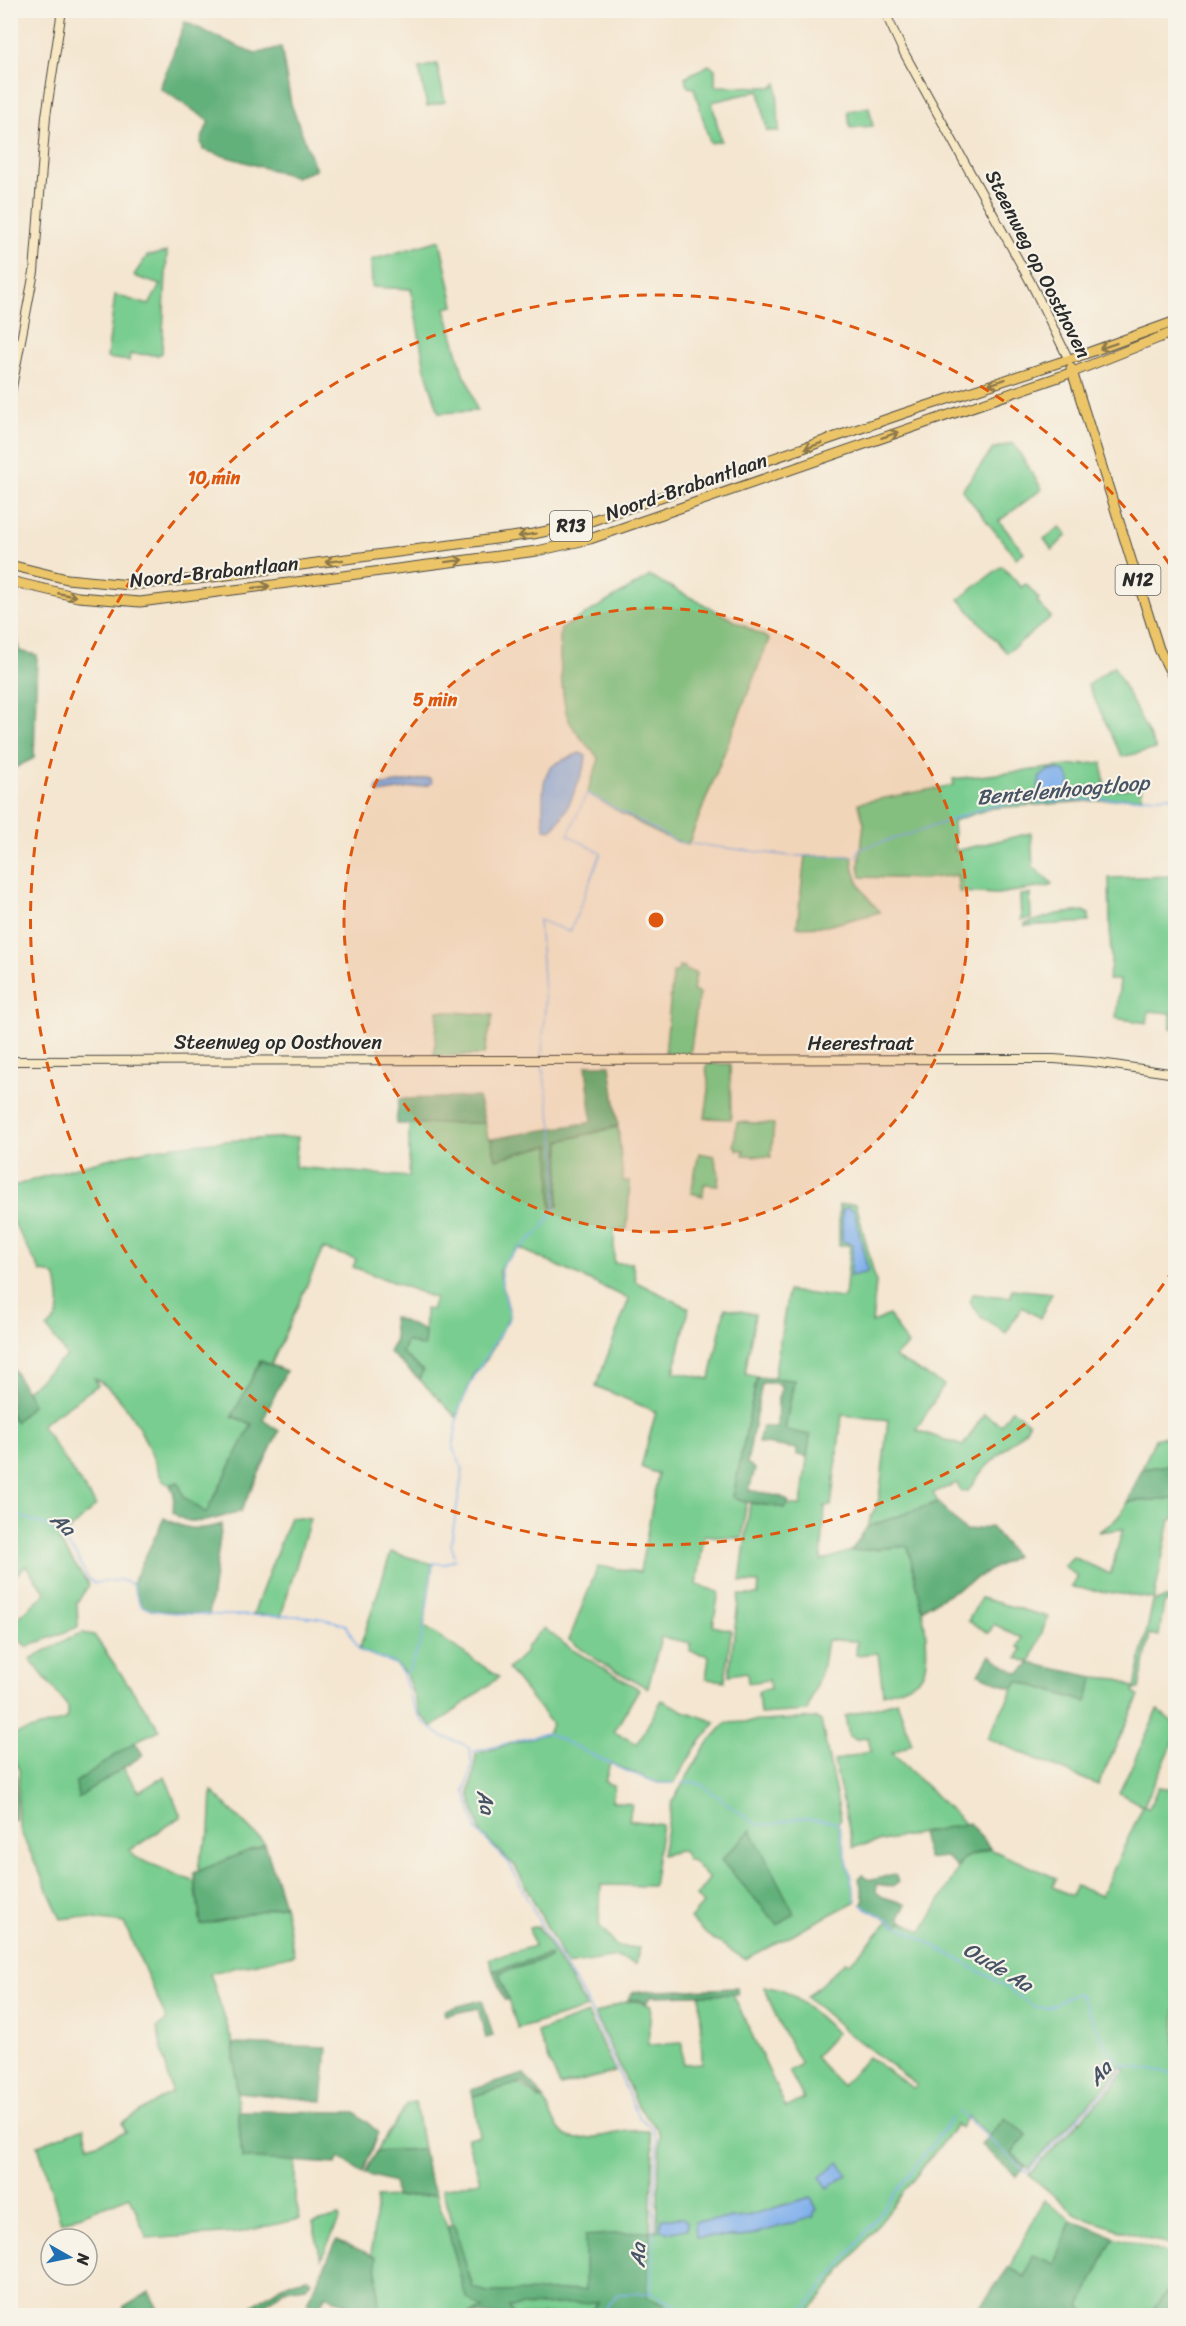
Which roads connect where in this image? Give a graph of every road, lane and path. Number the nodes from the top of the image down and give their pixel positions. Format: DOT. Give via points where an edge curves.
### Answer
graph roads {
  1 [pos="62,10"];
  2 [pos="884,10"];
  3 [pos="1176,321"];
  4 [pos="1176,331"];
  5 [pos="1069,360"];
  6 [pos="1073,372"];
  7 [pos="10,398"];
  8 [pos="409,552"];
  9 [pos="10,565"];
  10 [pos="410,567"];
  11 [pos="10,581"];
  12 [pos="1176,683"];
  13 [pos="545,1060"];
  14 [pos="10,1061"];
  15 [pos="1176,1074"];
  1 -- 7 [label="street" via="48,101 34,272"];
  2 -- 5 [label="street, Steenweg op Oosthoven"];
  3 -- 5 [label="main road, Noord-Brabantlaan / R13, one-way"];
  4 -- 6 [label="main road, Noord-Brabantlaan / R13"];
  5 -- 6 [label="main road, Steenweg op Oosthoven / N12"];
  5 -- 8 [label="main road, Noord-Brabantlaan / R13, one-way" via="585,523"];
  10 -- 6 [label="main road, Noord-Brabantlaan / R13, one-way" via="537,551 590,539"];
  6 -- 12 [label="main road, Steenweg op Oosthoven / N12" via="1159,649"];
  8 -- 9 [label="main road, Noord-Brabantlaan / R13, one-way" via="130,585 67,579"];
  8 -- 10 [label="main road"];
  11 -- 10 [label="main road, Noord-Brabantlaan / R13, one-way" via="78,597 140,602"];
  13 -- 14 [label="street, Steenweg op Oosthoven"];
  13 -- 15 [label="street, Heerestraat" via="1054,1059"];
}
